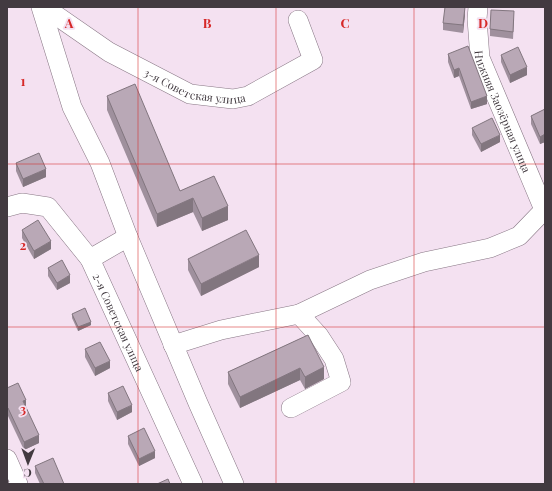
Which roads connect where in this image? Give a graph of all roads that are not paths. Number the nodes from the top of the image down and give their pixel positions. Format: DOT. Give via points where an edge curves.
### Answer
graph roads {
  1 [pos="41,7"];
  2 [pos="44,7"];
  3 [pos="478,7"];
  4 [pos="298,20"];
  5 [pos="7,208"];
  6 [pos="545,211"];
  7 [pos="128,237"];
  8 [pos="90,258"];
  9 [pos="299,314"];
  10 [pos="173,345"];
  11 [pos="291,408"];
  12 [pos="7,459"];
  13 [pos="18,484"];
  14 [pos="193,484"];
  15 [pos="234,484"];
  1 -- 7 [label="street" via="72,107 100,163"];
  2 -- 4 [label="street, 3-я Советская улица" via="109,52 190,94 233,99 248,96 313,60"];
  3 -- 6 [label="street, Нижняя Заозёрная улица" via="480,58"];
  5 -- 8 [label="street, 2-я Советская улица" via="22,203 48,207"];
  6 -- 9 [label="street" via="519,236 490,248 424,262 370,280"];
  7 -- 8 [label="street"];
  7 -- 10 [label="street"];
  8 -- 14 [label="street, 2-я Советская улица"];
  9 -- 10 [label="street" via="221,330"];
  9 -- 11 [label="street" via="319,336 334,359 341,382"];
  10 -- 15 [label="street"];
  12 -- 13 [label="street"];
}
